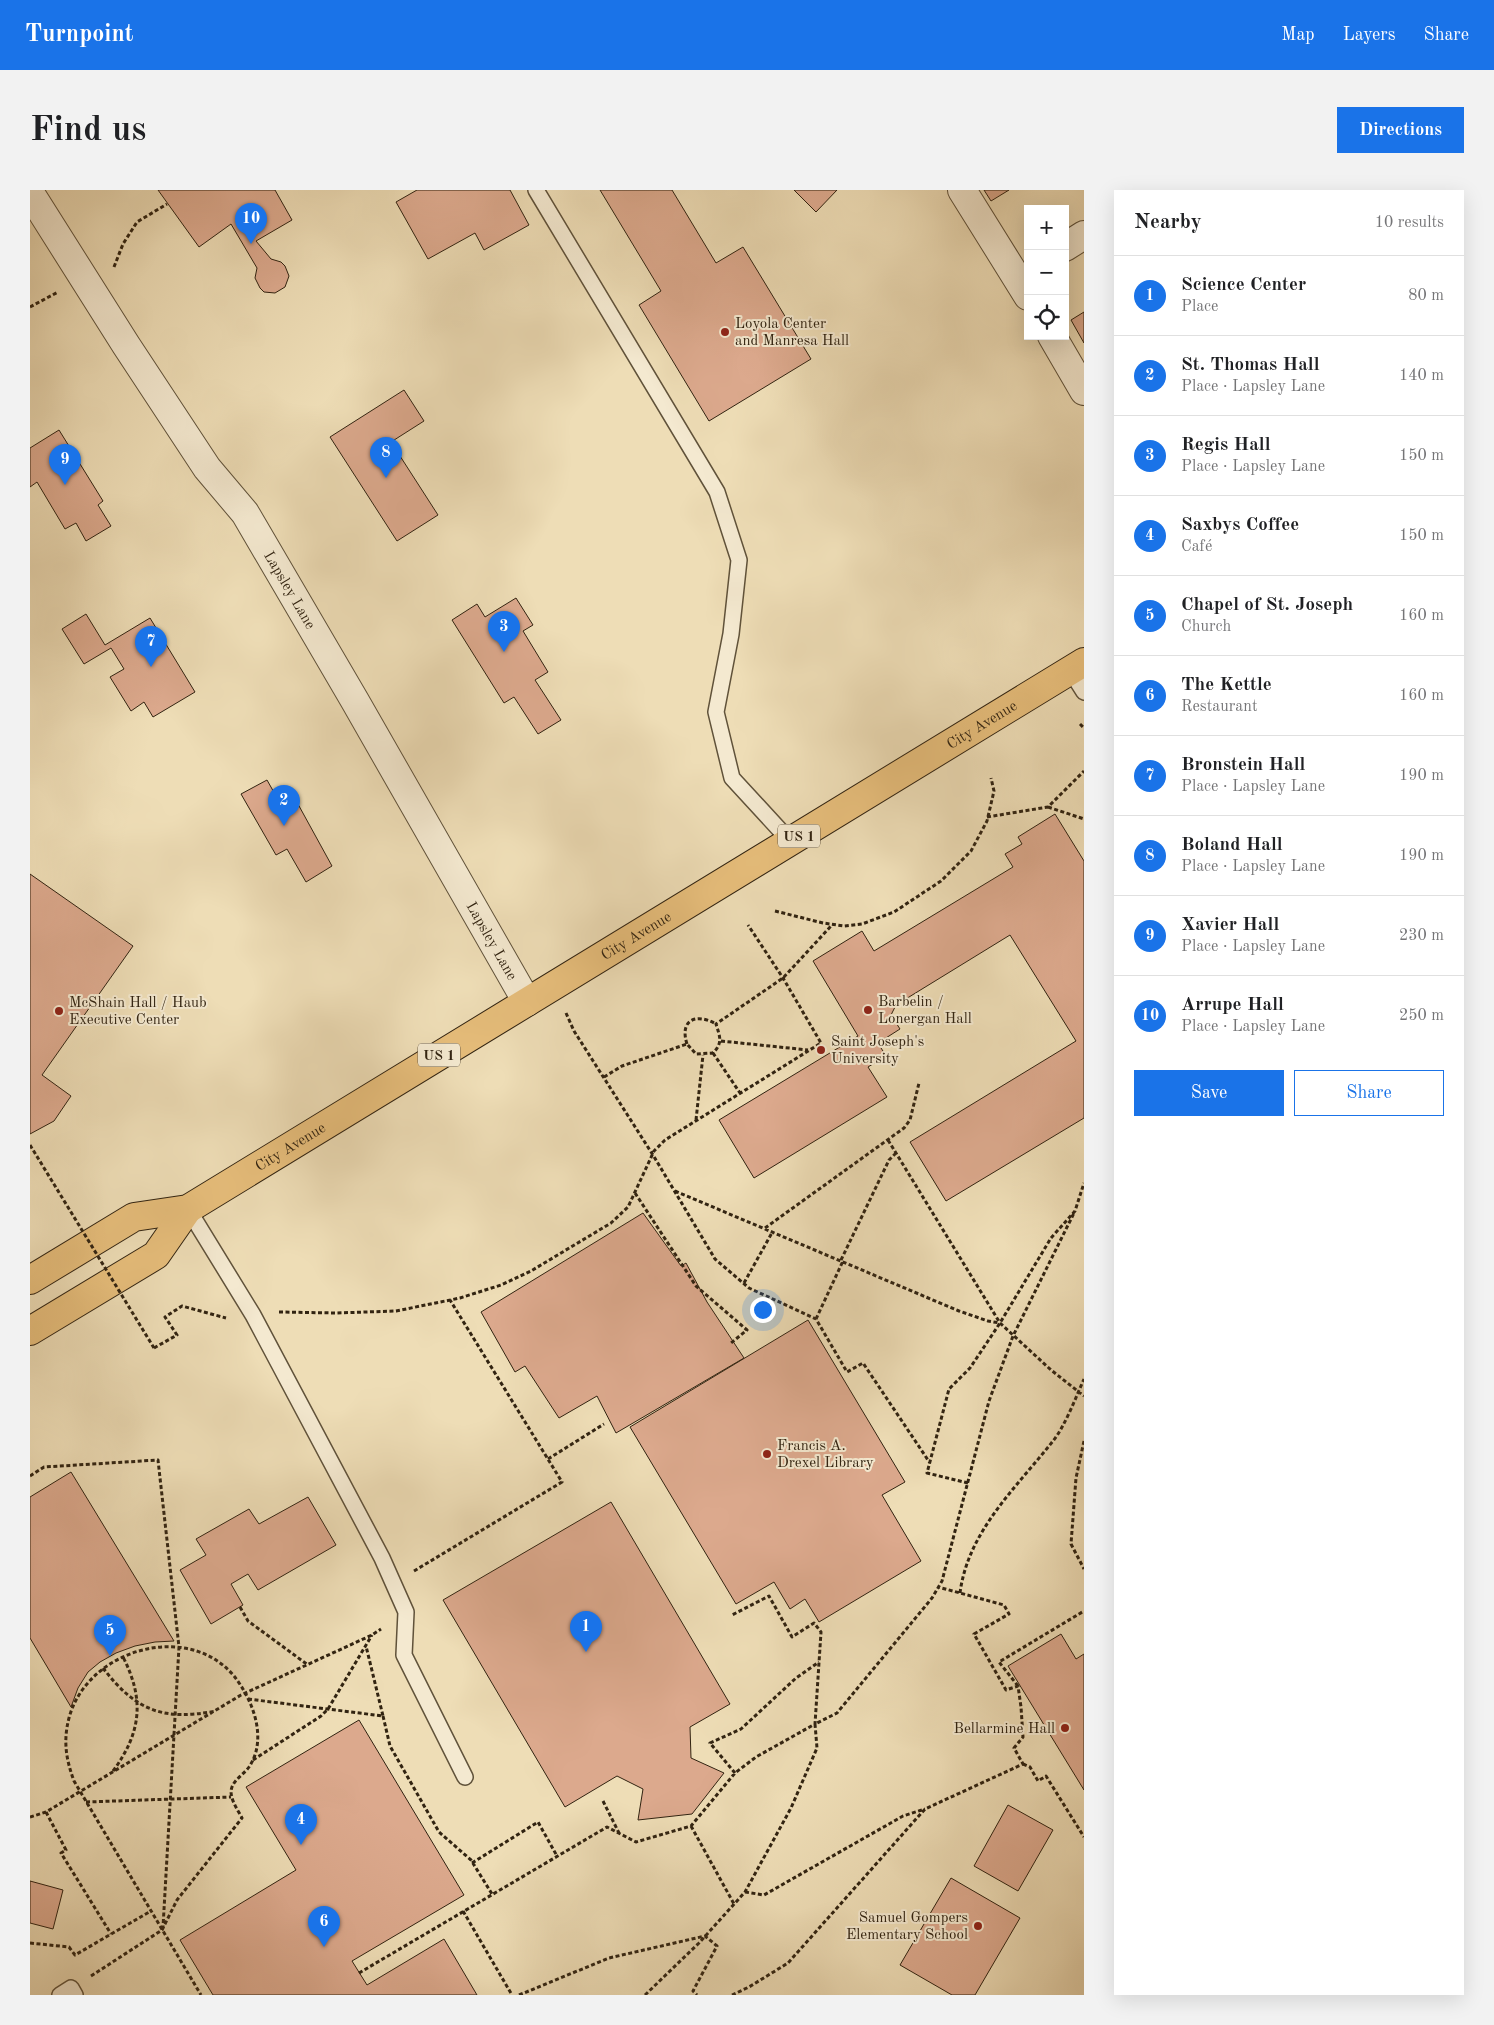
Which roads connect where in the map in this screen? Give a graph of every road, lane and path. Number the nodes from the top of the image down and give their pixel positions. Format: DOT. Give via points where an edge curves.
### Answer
graph roads {
  1 [pos="536,190"];
  2 [pos="962,190"];
  3 [pos="30,193"];
  4 [pos="167,204"];
  5 [pos="1084,235"];
  6 [pos="1069,244"];
  7 [pos="1024,281"];
  8 [pos="101,306"];
  9 [pos="1054,340"];
  10 [pos="1084,391"];
  11 [pos="1079,675"];
  12 [pos="1080,724"];
  13 [pos="1084,728"];
  14 [pos="1084,772"];
  15 [pos="991,778"];
  16 [pos="1048,807"];
  17 [pos="987,817"];
  18 [pos="1084,819"];
  19 [pos="790,841"];
  20 [pos="774,911"];
  21 [pos="748,925"];
  22 [pos="832,925"];
  23 [pos="783,978"];
  24 [pos="554,985"];
  25 [pos="527,1002"];
  26 [pos="716,1024"];
  27 [pos="721,1041"];
  28 [pos="687,1044"];
  29 [pos="808,1050"];
  30 [pos="713,1053"];
  31 [pos="702,1055"];
  32 [pos="604,1077"];
  33 [pos="919,1083"];
  34 [pos="740,1093"];
  35 [pos="696,1120"];
  36 [pos="888,1140"];
  37 [pos="30,1146"];
  38 [pos="896,1152"];
  39 [pos="653,1155"];
  40 [pos="1084,1183"];
  41 [pos="674,1190"];
  42 [pos="635,1193"];
  43 [pos="188,1209"];
  44 [pos="1075,1211"];
  45 [pos="765,1228"];
  46 [pos="772,1231"];
  47 [pos="842,1261"];
  48 [pos="30,1280"];
  49 [pos="744,1283"];
  50 [pos="450,1300"];
  51 [pos="253,1314"];
  52 [pos="816,1319"];
  53 [pos="1000,1323"];
  54 [pos="30,1331"];
  55 [pos="1013,1336"];
  56 [pos="731,1344"];
  57 [pos="1084,1379"];
  58 [pos="1078,1391"];
  59 [pos="1084,1396"];
  60 [pos="604,1424"];
  61 [pos="1084,1441"];
  62 [pos="548,1459"];
  63 [pos="930,1463"];
  64 [pos="30,1476"];
  65 [pos="968,1483"];
  66 [pos="1084,1569"];
  67 [pos="409,1574"];
  68 [pos="938,1587"];
  69 [pos="960,1593"];
  70 [pos="240,1607"];
  71 [pos="1084,1611"];
  72 [pos="406,1612"];
  73 [pos="732,1615"];
  74 [pos="372,1635"];
  75 [pos="366,1646"];
  76 [pos="179,1647"];
  77 [pos="111,1656"];
  78 [pos="123,1658"];
  79 [pos="114,1662"];
  80 [pos="819,1662"];
  81 [pos="308,1665"];
  82 [pos="103,1668"];
  83 [pos="1018,1686"];
  84 [pos="245,1694"];
  85 [pos="247,1698"];
  86 [pos="138,1703"];
  87 [pos="328,1709"];
  88 [pos="218,1711"];
  89 [pos="175,1715"];
  90 [pos="383,1716"];
  91 [pos="815,1724"];
  92 [pos="174,1737"];
  93 [pos="253,1760"];
  94 [pos="1022,1764"];
  95 [pos="735,1773"];
  96 [pos="112,1774"];
  97 [pos="465,1777"];
  98 [pos="80,1792"];
  99 [pos="231,1797"];
  100 [pos="170,1799"];
  101 [pos="603,1801"];
  102 [pos="86,1802"];
  103 [pos="926,1809"];
  104 [pos="46,1812"];
  105 [pos="30,1817"];
  106 [pos="691,1826"];
  107 [pos="619,1834"];
  108 [pos="1084,1837"];
  109 [pos="557,1856"];
  110 [pos="472,1863"];
  111 [pos="745,1892"];
  112 [pos="492,1894"];
  113 [pos="734,1904"];
  114 [pos="151,1911"];
  115 [pos="463,1912"];
  116 [pos="162,1930"];
  117 [pos="111,1934"];
  118 [pos="705,1936"];
  119 [pos="30,1943"];
  120 [pos="359,1972"];
  121 [pos="69,1993"];
  122 [pos="200,1995"];
  123 [pos="512,1995"];
  124 [pos="519,1995"];
  125 [pos="645,1995"];
  126 [pos="697,1995"];
  127 [pos="732,1995"];
  1 -- 19 [label="lane" via="717,492 739,560 731,634 716,712 732,778"];
  2 -- 7 [label="street"];
  3 -- 8 [label="street, Lapsley Lane"];
  4 -- 8 [label="path" via="137,222 123,244"];
  5 -- 6 [label="street"];
  8 -- 25 [label="street, Lapsley Lane" via="207,468 245,514 356,701"];
  9 -- 10 [label="street"];
  11 -- 19 [label="highway, City Avenue / US 1"];
  12 -- 13 [label="path"];
  14 -- 16 [label="path"];
  15 -- 17 [label="path" via="994,791"];
  16 -- 17 [label="path"];
  16 -- 18 [label="path"];
  17 -- 22 [label="path" via="971,851 941,881 894,912 862,924"];
  19 -- 24 [label="highway, City Avenue / US 1"];
  20 -- 22 [label="path"];
  21 -- 23 [label="path"];
  22 -- 23 [label="path"];
  23 -- 26 [label="path"];
  23 -- 29 [label="path" via="821,1043"];
  24 -- 25 [label="highway, City Avenue / US 1"];
  24 -- 32 [label="path" via="574,1031"];
  25 -- 43 [label="highway, City Avenue / US 1"];
  26 -- 27 [label="path"];
  26 -- 28 [label="path" via="704,1019 689,1022 684,1031"];
  27 -- 29 [label="path"];
  27 -- 30 [label="path"];
  28 -- 31 [label="path" via="696,1054"];
  28 -- 32 [label="path" via="639,1059"];
  29 -- 34 [label="path"];
  30 -- 31 [label="path"];
  30 -- 34 [label="path"];
  31 -- 35 [label="path"];
  32 -- 39 [label="path"];
  33 -- 36 [label="path" via="910,1120"];
  34 -- 35 [label="path"];
  35 -- 39 [label="path" via="665,1140"];
  36 -- 38 [label="path"];
  36 -- 45 [label="path"];
  37 -- 51 [label="path, bridge" via="154,1348 178,1335 165,1317 182,1306 226,1318"];
  38 -- 47 [label="path" via="889,1160"];
  38 -- 53 [label="path"];
  39 -- 41 [label="path"];
  39 -- 42 [label="path"];
  40 -- 44 [label="path"];
  41 -- 45 [label="path"];
  41 -- 49 [label="path" via="716,1259"];
  42 -- 50 [label="path" via="628,1207 611,1223 531,1271"];
  42 -- 56 [label="path" via="696,1286 748,1330"];
  43 -- 48 [label="highway, City Avenue / US 1" via="134,1217"];
  43 -- 51 [label="lane"];
  43 -- 54 [label="highway, City Avenue / US 1" via="156,1255"];
  44 -- 53 [label="path" via="1051,1238"];
  44 -- 55 [label="path"];
  45 -- 46 [label="path"];
  46 -- 47 [label="path"];
  46 -- 49 [label="path"];
  47 -- 52 [label="path"];
  47 -- 53 [label="path" via="959,1311"];
  49 -- 52 [label="path"];
  50 -- 51 [label="path" via="396,1311 303,1314 266,1311"];
  50 -- 62 [label="path"];
  51 -- 72 [label="lane" via="382,1558"];
  52 -- 63 [label="path" via="847,1372 863,1363"];
  53 -- 55 [label="path"];
  53 -- 63 [label="path" via="970,1368 949,1389"];
  55 -- 58 [label="path"];
  55 -- 65 [label="path" via="989,1401"];
  57 -- 58 [label="path"];
  58 -- 59 [label="path"];
  58 -- 69 [label="path" via="1054,1439 983,1529 963,1573"];
  60 -- 62 [label="path"];
  61 -- 66 [label="path" via="1076,1478 1072,1544"];
  62 -- 67 [label="path" via="562,1482"];
  63 -- 65 [label="path" via="928,1473"];
  64 -- 76 [label="path" via="44,1466 158,1460"];
  65 -- 68 [label="path"];
  68 -- 69 [label="path"];
  68 -- 91 [label="path" via="837,1713"];
  69 -- 83 [label="path" via="1004,1605 1009,1614 974,1634 1006,1690"];
  70 -- 81 [label="path" via="248,1621"];
  71 -- 83 [label="path" via="1000,1662"];
  72 -- 74 [label="path"];
  72 -- 97 [label="lane" via="404,1655"];
  73 -- 80 [label="path" via="769,1596 792,1638 814,1623 821,1632"];
  74 -- 75 [label="path"];
  74 -- 81 [label="path"];
  75 -- 87 [label="path"];
  75 -- 90 [label="path"];
  76 -- 78 [label="path" via="152,1648"];
  76 -- 84 [label="path" via="211,1658 233,1676"];
  76 -- 89 [label="path"];
  77 -- 79 [label="path"];
  78 -- 79 [label="path"];
  78 -- 86 [label="path" via="135,1685"];
  79 -- 82 [label="path"];
  80 -- 91 [label="path"];
  80 -- 95 [label="path" via="741,1729 710,1743"];
  81 -- 84 [label="path"];
  82 -- 86 [label="path" via="124,1693"];
  82 -- 98 [label="path" via="81,1693 69,1717 66,1758"];
  83 -- 94 [label="path" via="1022,1737 1014,1748"];
  84 -- 85 [label="path"];
  84 -- 88 [label="path"];
  85 -- 87 [label="path"];
  85 -- 93 [label="path" via="258,1733"];
  86 -- 89 [label="path"];
  86 -- 96 [label="path" via="134,1734"];
  87 -- 90 [label="path"];
  87 -- 93 [label="path"];
  88 -- 89 [label="path"];
  88 -- 92 [label="path"];
  89 -- 92 [label="path"];
  90 -- 110 [label="path" via="390,1746 439,1832"];
  91 -- 95 [label="path" via="756,1757"];
  91 -- 111 [label="path" via="817,1748 791,1808"];
  92 -- 96 [label="path"];
  92 -- 100 [label="path"];
  93 -- 99 [label="path" via="232,1787"];
  94 -- 103 [label="path"];
  94 -- 108 [label="path" via="1030,1767 1038,1781 1046,1776"];
  95 -- 106 [label="path"];
  96 -- 98 [label="path"];
  98 -- 102 [label="path"];
  98 -- 104 [label="path"];
  99 -- 100 [label="path"];
  99 -- 116 [label="path" via="242,1818 178,1900"];
  100 -- 102 [label="path"];
  100 -- 116 [label="path"];
  101 -- 107 [label="path"];
  102 -- 114 [label="path"];
  103 -- 111 [label="path" via="903,1816 764,1895"];
  103 -- 127 [label="path" via="788,1963"];
  104 -- 105 [label="path"];
  104 -- 117 [label="path" via="66,1850 61,1853"];
  106 -- 107 [label="path" via="636,1842"];
  106 -- 113 [label="path"];
  107 -- 109 [label="path" via="608,1827"];
  109 -- 110 [label="path" via="538,1822"];
  109 -- 112 [label="path"];
  110 -- 112 [label="path"];
  111 -- 113 [label="path"];
  112 -- 115 [label="path"];
  113 -- 118 [label="path"];
  114 -- 116 [label="path"];
  114 -- 117 [label="path"];
  115 -- 120 [label="path"];
  115 -- 123 [label="path"];
  116 -- 121 [label="path"];
  116 -- 122 [label="path"];
  117 -- 119 [label="path" via="75,1955 69,1947"];
  118 -- 124 [label="path" via="609,1958"];
  118 -- 125 [label="path"];
  118 -- 126 [label="path" via="717,1946 693,1991"];
}
